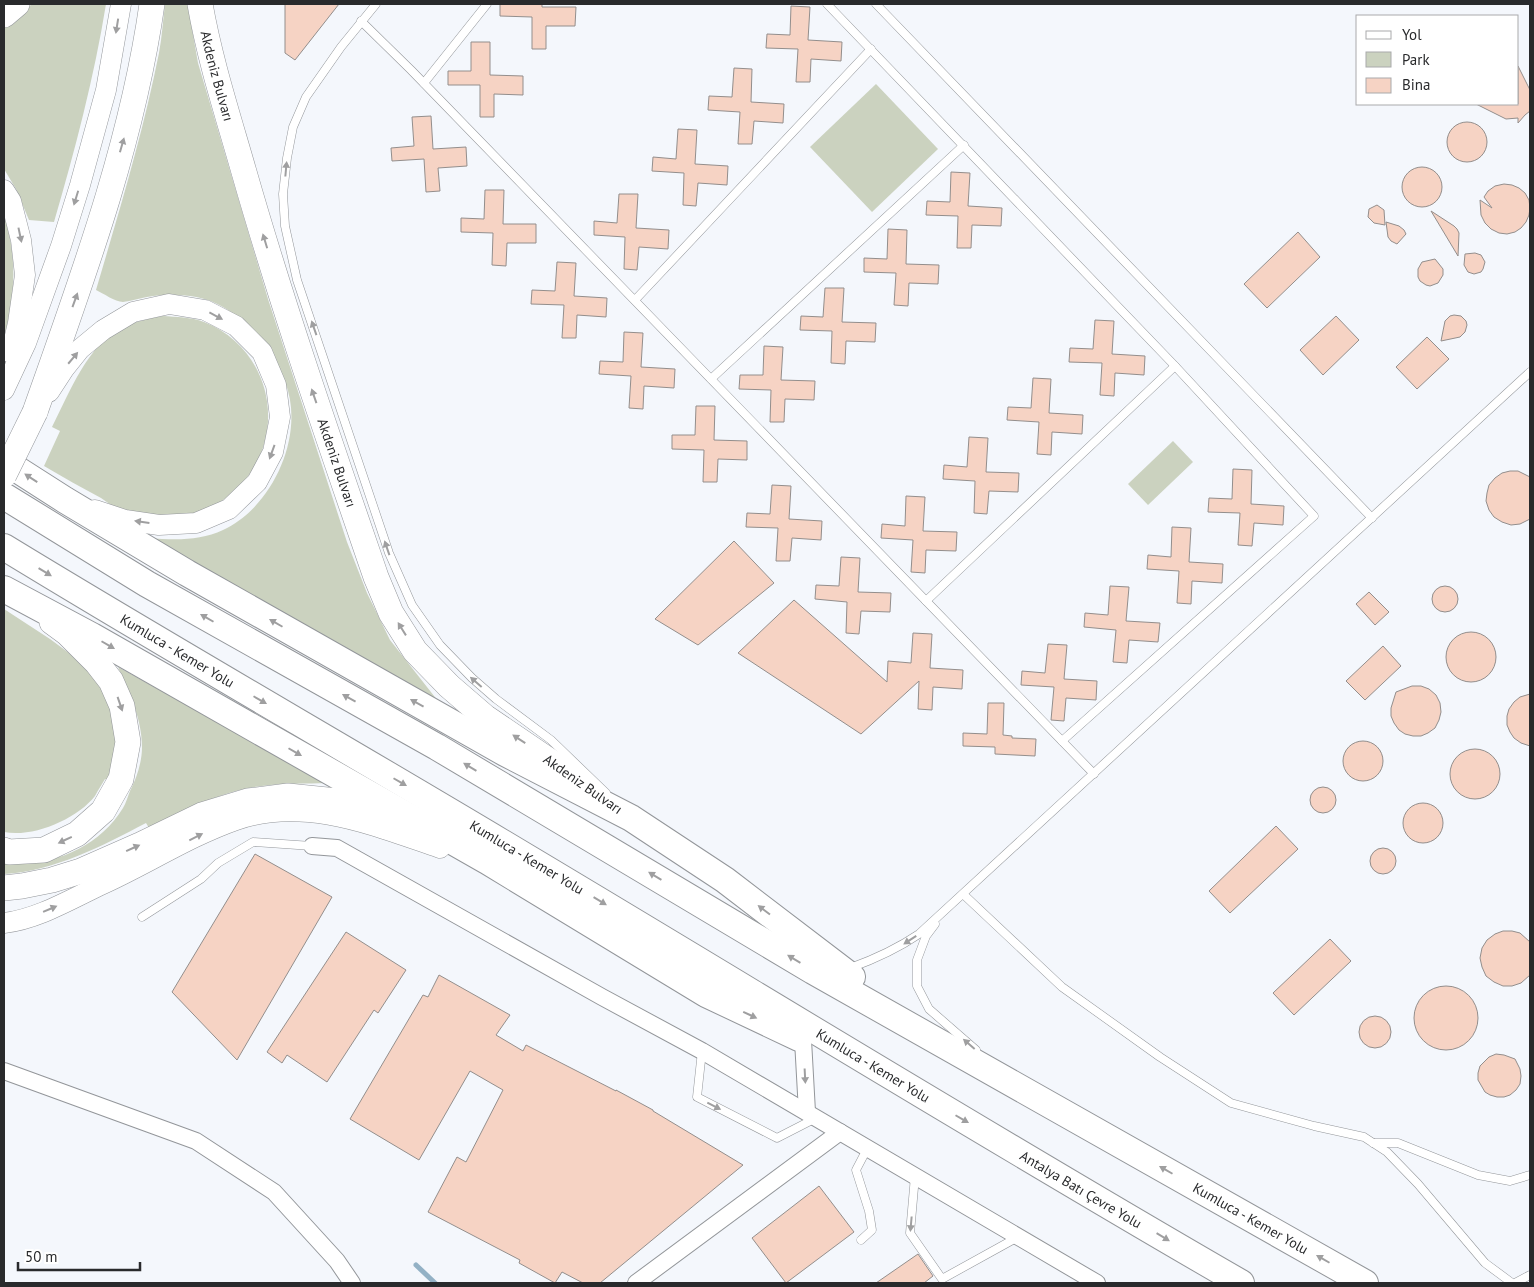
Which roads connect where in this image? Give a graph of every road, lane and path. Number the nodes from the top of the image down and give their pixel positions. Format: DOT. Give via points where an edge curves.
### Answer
graph roads {
  1 [pos="17,4"];
  2 [pos="121,4"];
  3 [pos="152,4"];
  4 [pos="200,4"];
  5 [pos="376,4"];
  6 [pos="487,4"];
  7 [pos="827,4"];
  8 [pos="876,4"];
  9 [pos="4,15"];
  10 [pos="362,21"];
  11 [pos="871,49"];
  12 [pos="424,83"];
  13 [pos="964,145"];
  14 [pos="4,190"];
  15 [pos="634,300"];
  16 [pos="1175,366"];
  17 [pos="1530,372"];
  18 [pos="711,379"];
  19 [pos="4,381"];
  20 [pos="4,390"];
  21 [pos="35,412"];
  22 [pos="4,461"];
  23 [pos="4,475"];
  24 [pos="4,496"];
  25 [pos="65,500"];
  26 [pos="1372,518"];
  27 [pos="4,547"];
  28 [pos="9,592"];
  29 [pos="926,600"];
  30 [pos="1062,741"];
  31 [pos="1094,774"];
  32 [pos="631,818"];
  33 [pos="312,846"];
  34 [pos="440,848"];
  35 [pos="4,850"];
  36 [pos="4,888"];
  37 [pos="963,894"];
  38 [pos="948,908"];
  39 [pos="142,917"];
  40 [pos="4,923"];
  41 [pos="843,970"];
  42 [pos="818,973"];
  43 [pos="706,994"];
  44 [pos="928,1035"];
  45 [pos="803,1040"];
  46 [pos="702,1051"];
  47 [pos="983,1056"];
  48 [pos="990,1062"];
  49 [pos="4,1071"];
  50 [pos="1020,1086"];
  51 [pos="920,1094"];
  52 [pos="812,1115"];
  53 [pos="840,1132"];
  54 [pos="1373,1142"];
  55 [pos="867,1149"];
  56 [pos="1530,1175"];
  57 [pos="914,1176"];
  58 [pos="1018,1237"];
  59 [pos="861,1240"];
  60 [pos="1530,1275"];
  61 [pos="352,1283"];
  62 [pos="636,1283"];
  63 [pos="1097,1283"];
  64 [pos="1241,1283"];
  65 [pos="1365,1283"];
  66 [pos="1514,1283"];
  1 -- 9 [label="main road"];
  2 -- 20 [label="street, one-way" via="106,90 80,185 26,343"];
  21 -- 3 [label="main road, one-way" via="87,267 132,111"];
  32 -- 4 [label="main road, Akdeniz Bulvarı, one-way" via="485,717 415,651 391,613 293,333 205,35"];
  5 -- 10 [label="lane"];
  6 -- 12 [label="lane"];
  7 -- 11 [label="lane"];
  8 -- 26 [label="lane"];
  10 -- 12 [label="lane"];
  32 -- 10 [label="lane, one-way" via="551,740 496,699 440,645 412,605 389,553 297,280 285,226 283,194 292,127 306,97"];
  11 -- 13 [label="lane"];
  11 -- 15 [label="lane"];
  12 -- 15 [label="lane"];
  13 -- 16 [label="lane"];
  13 -- 18 [label="lane"];
  14 -- 19 [label="street, one-way" via="12,201 25,275"];
  15 -- 18 [label="lane"];
  16 -- 29 [label="lane"];
  16 -- 30 [label="lane" via="1314,516"];
  17 -- 26 [label="lane"];
  18 -- 29 [label="lane"];
  21 -- 23 [label="main road, bridge"];
  21 -- 25 [label="street, one-way" via="80,349 103,330 134,312 169,304 205,310 236,326 262,352 276,385 280,417 273,452 257,482 229,508 196,523 159,524 125,520"];
  25 -- 22 [label="highway, Kumluca - Kemer Yolu, one-way"];
  42 -- 24 [label="highway, Kumluca - Kemer Yolu, one-way" via="437,747 147,584"];
  32 -- 25 [label="highway, Kumluca - Kemer Yolu, one-way" via="497,748 187,573"];
  26 -- 31 [label="lane"];
  27 -- 51 [label="highway, Kumluca - Kemer Yolu, one-way"];
  28 -- 35 [label="main road, one-way" via="67,633 97,663 111,681 122,706 128,742 121,779 103,811 77,834 44,850"];
  28 -- 43 [label="highway, Kumluca - Kemer Yolu, one-way" via="92,636 487,862"];
  29 -- 30 [label="lane"];
  30 -- 31 [label="lane"];
  31 -- 37 [label="lane"];
  41 -- 32 [label="highway, Kumluca - Kemer Yolu, one-way" via="725,880"];
  33 -- 39 [label="lane" via="253,842"];
  33 -- 46 [label="street" via="337,848"];
  36 -- 34 [label="main road, one-way" via="52,880 81,871 202,815 248,801 288,796 361,807"];
  40 -- 34 [label="street, one-way" via="50,909 213,829 256,815 282,811 344,817"];
  34 -- 43 [label="main road" via="602,942"];
  37 -- 38 [label="lane"];
  37 -- 54 [label="lane" via="1062,987 1231,1104 1364,1136"];
  38 -- 41 [label="lane, one-way" via="898,948"];
  47 -- 38 [label="lane, one-way" via="929,1009 917,986 916,960 926,936"];
  41 -- 42 [label="lane"];
  41 -- 44 [label="highway, Kumluca - Kemer Yolu"];
  42 -- 44 [label="highway, Kumluca - Kemer Yolu"];
  43 -- 45 [label="highway, Kumluca - Kemer Yolu, one-way"];
  44 -- 50 [label="highway, Kumluca - Kemer Yolu"];
  45 -- 51 [label="highway, Kumluca - Kemer Yolu"];
  45 -- 52 [label="street, one-way"];
  46 -- 52 [label="street"];
  46 -- 52 [label="lane, one-way" via="697,1097 777,1138"];
  48 -- 50 [label="lane"];
  49 -- 61 [label="street" via="196,1142 274,1192 337,1261"];
  65 -- 50 [label="highway, Kumluca - Kemer Yolu, one-way"];
  51 -- 64 [label="highway, Antalya Batı Çevre Yolu, one-way"];
  52 -- 53 [label="street"];
  53 -- 55 [label="street"];
  53 -- 62 [label="street"];
  54 -- 56 [label="lane" via="1398,1143 1478,1175 1510,1181"];
  54 -- 66 [label="lane" via="1418,1184 1485,1263"];
  55 -- 57 [label="street"];
  55 -- 59 [label="lane" via="856,1170 872,1230"];
  57 -- 58 [label="street"];
  57 -- 58 [label="lane, one-way" via="910,1233 942,1279"];
  58 -- 63 [label="street"];
  60 -- 66 [label="lane"];
}
